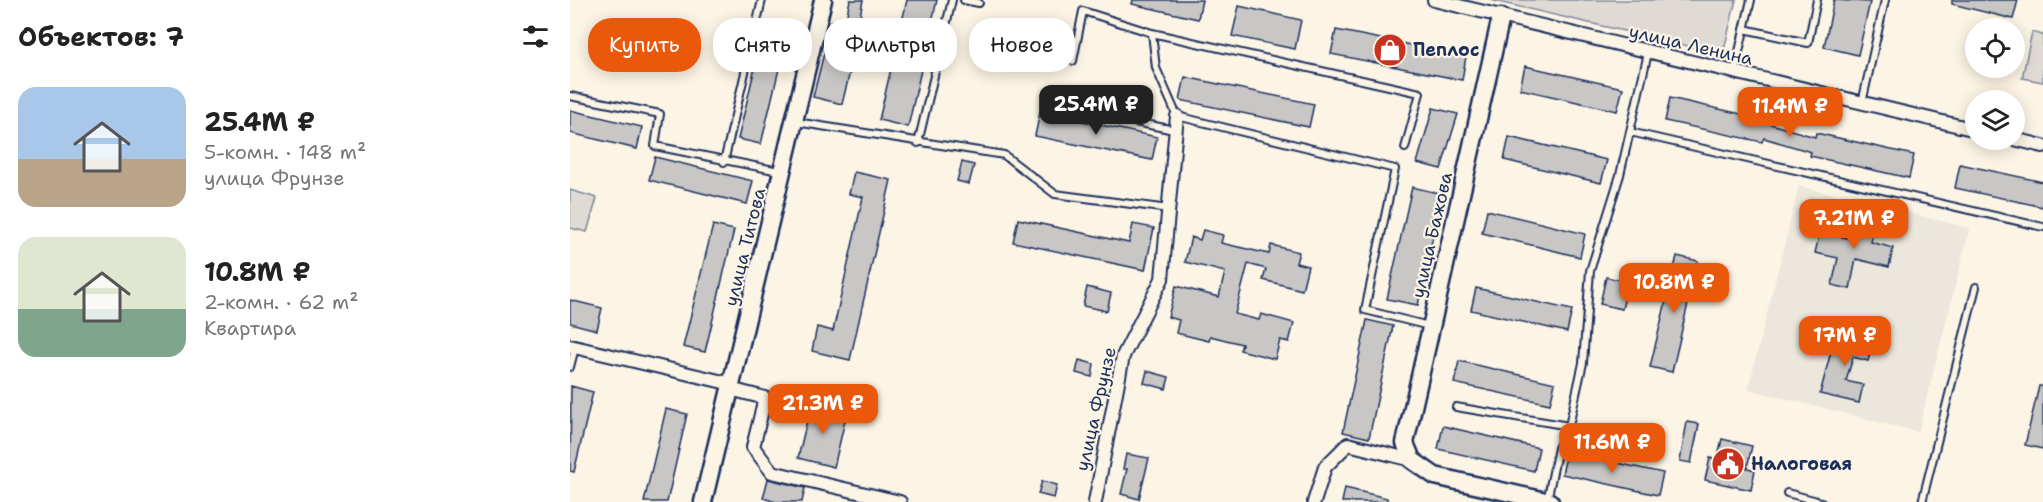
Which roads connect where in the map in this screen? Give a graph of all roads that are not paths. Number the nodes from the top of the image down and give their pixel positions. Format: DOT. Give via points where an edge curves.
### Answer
graph roads {
  1 [pos="762,0"];
  2 [pos="823,0"];
  3 [pos="952,0"];
  4 [pos="964,0"];
  5 [pos="1434,0"];
  6 [pos="1751,0"];
  7 [pos="1817,0"];
  8 [pos="1885,0"];
  9 [pos="979,3"];
  10 [pos="1501,17"];
  11 [pos="1744,29"];
  12 [pos="1152,33"];
  13 [pos="1075,51"];
  14 [pos="1648,53"];
  15 [pos="1734,74"];
  16 [pos="570,96"];
  17 [pos="1049,104"];
  18 [pos="1862,104"];
  19 [pos="1177,116"];
  20 [pos="795,121"];
  21 [pos="1965,127"];
  22 [pos="1174,130"];
  23 [pos="1630,132"];
  24 [pos="2025,142"];
  25 [pos="918,143"];
  26 [pos="2043,146"];
  27 [pos="1405,148"];
  28 [pos="724,162"];
  29 [pos="783,171"];
  30 [pos="1168,209"];
  31 [pos="2043,227"];
  32 [pos="1976,287"];
  33 [pos="1431,326"];
  34 [pos="572,347"];
  35 [pos="570,367"];
  36 [pos="731,386"];
  37 [pos="1456,407"];
  38 [pos="1569,426"];
  39 [pos="1412,460"];
  40 [pos="1787,493"];
  41 [pos="703,502"];
  42 [pos="900,502"];
  43 [pos="1095,502"];
  44 [pos="1314,502"];
  45 [pos="1548,502"];
  46 [pos="1821,502"];
  47 [pos="1922,502"];
  1 -- 28 [label="lane"];
  2 -- 20 [label="street, улица Титова"];
  3 -- 25 [label="lane"];
  4 -- 9 [label="lane"];
  5 -- 10 [label="street, улица Ленина"];
  6 -- 11 [label="lane"];
  7 -- 11 [label="lane" via="1808,43"];
  8 -- 18 [label="lane"];
  10 -- 14 [label="street, улица Ленина"];
  10 -- 33 [label="street, улица Бажова"];
  11 -- 15 [label="lane"];
  12 -- 13 [label="lane" via="1083,10"];
  12 -- 19 [label="lane" via="1156,68"];
  12 -- 27 [label="lane" via="1420,93"];
  14 -- 15 [label="street, улица Ленина"];
  14 -- 23 [label="lane"];
  15 -- 18 [label="street, улица Ленина"];
  16 -- 28 [label="lane" via="660,114 655,146"];
  17 -- 22 [label="lane"];
  18 -- 21 [label="street, улица Ленина"];
  19 -- 22 [label="street, улица Фрунзе"];
  19 -- 33 [label="lane" via="1395,170 1365,310"];
  20 -- 25 [label="lane"];
  20 -- 29 [label="street, улица Титова"];
  22 -- 30 [label="street, улица Фрунзе"];
  23 -- 31 [label="lane"];
  23 -- 38 [label="lane" via="1590,271 1583,363"];
  24 -- 26 [label="street"];
  25 -- 30 [label="lane" via="1004,155 1055,194"];
  28 -- 29 [label="lane"];
  29 -- 36 [label="street, улица Титова"];
  30 -- 43 [label="street, улица Фрунзе" via="1162,279 1123,356"];
  32 -- 47 [label="lane"];
  33 -- 39 [label="street, улица Бажова" via="1405,442"];
  34 -- 35 [label="lane"];
  34 -- 36 [label="street"];
  36 -- 41 [label="street, улица Титова"];
  36 -- 42 [label="street" via="765,398 753,447 772,472"];
  37 -- 38 [label="lane"];
  38 -- 45 [label="lane" via="1558,448"];
  39 -- 44 [label="street" via="1348,444 1325,467"];
  39 -- 45 [label="street" via="1435,476"];
  40 -- 46 [label="lane"];
}
